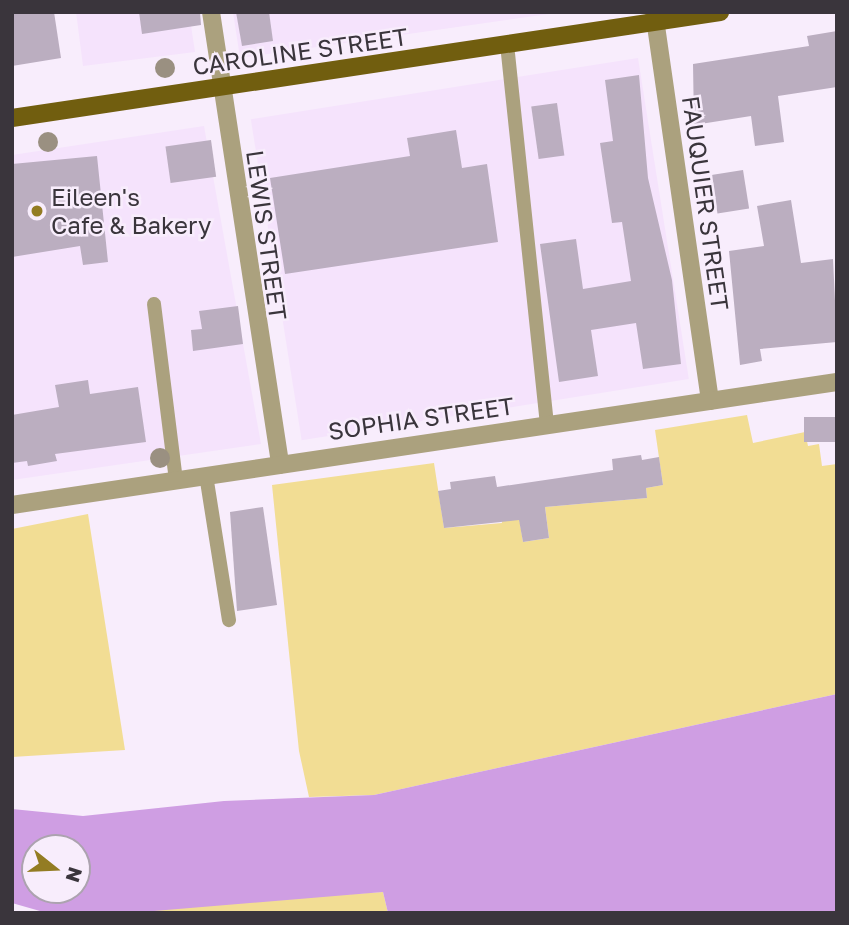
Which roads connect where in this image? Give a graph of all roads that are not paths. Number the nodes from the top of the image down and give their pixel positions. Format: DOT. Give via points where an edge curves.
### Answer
graph roads {
  1 [pos="211,12"];
  2 [pos="720,12"];
  3 [pos="654,17"];
  4 [pos="507,44"];
  5 [pos="220,87"];
  6 [pos="12,118"];
  7 [pos="154,304"];
  8 [pos="837,382"];
  9 [pos="710,401"];
  10 [pos="548,424"];
  11 [pos="280,465"];
  12 [pos="206,475"];
  13 [pos="176,480"];
  14 [pos="12,505"];
  15 [pos="229,620"];
  1 -- 5 [label="street, LEWIS STREET"];
  2 -- 3 [label="main road, CAROLINE STREET"];
  3 -- 4 [label="main road, CAROLINE STREET"];
  3 -- 9 [label="street, FAUQUIER STREET"];
  4 -- 5 [label="main road, CAROLINE STREET"];
  4 -- 10 [label="lane"];
  5 -- 6 [label="main road, CAROLINE STREET"];
  5 -- 11 [label="street, LEWIS STREET"];
  7 -- 13 [label="lane"];
  8 -- 9 [label="street, SOPHIA STREET"];
  9 -- 10 [label="street, SOPHIA STREET"];
  10 -- 11 [label="street, SOPHIA STREET"];
  11 -- 12 [label="street, SOPHIA STREET"];
  12 -- 13 [label="street, SOPHIA STREET"];
  12 -- 15 [label="lane"];
  13 -- 14 [label="street, SOPHIA STREET"];
}
